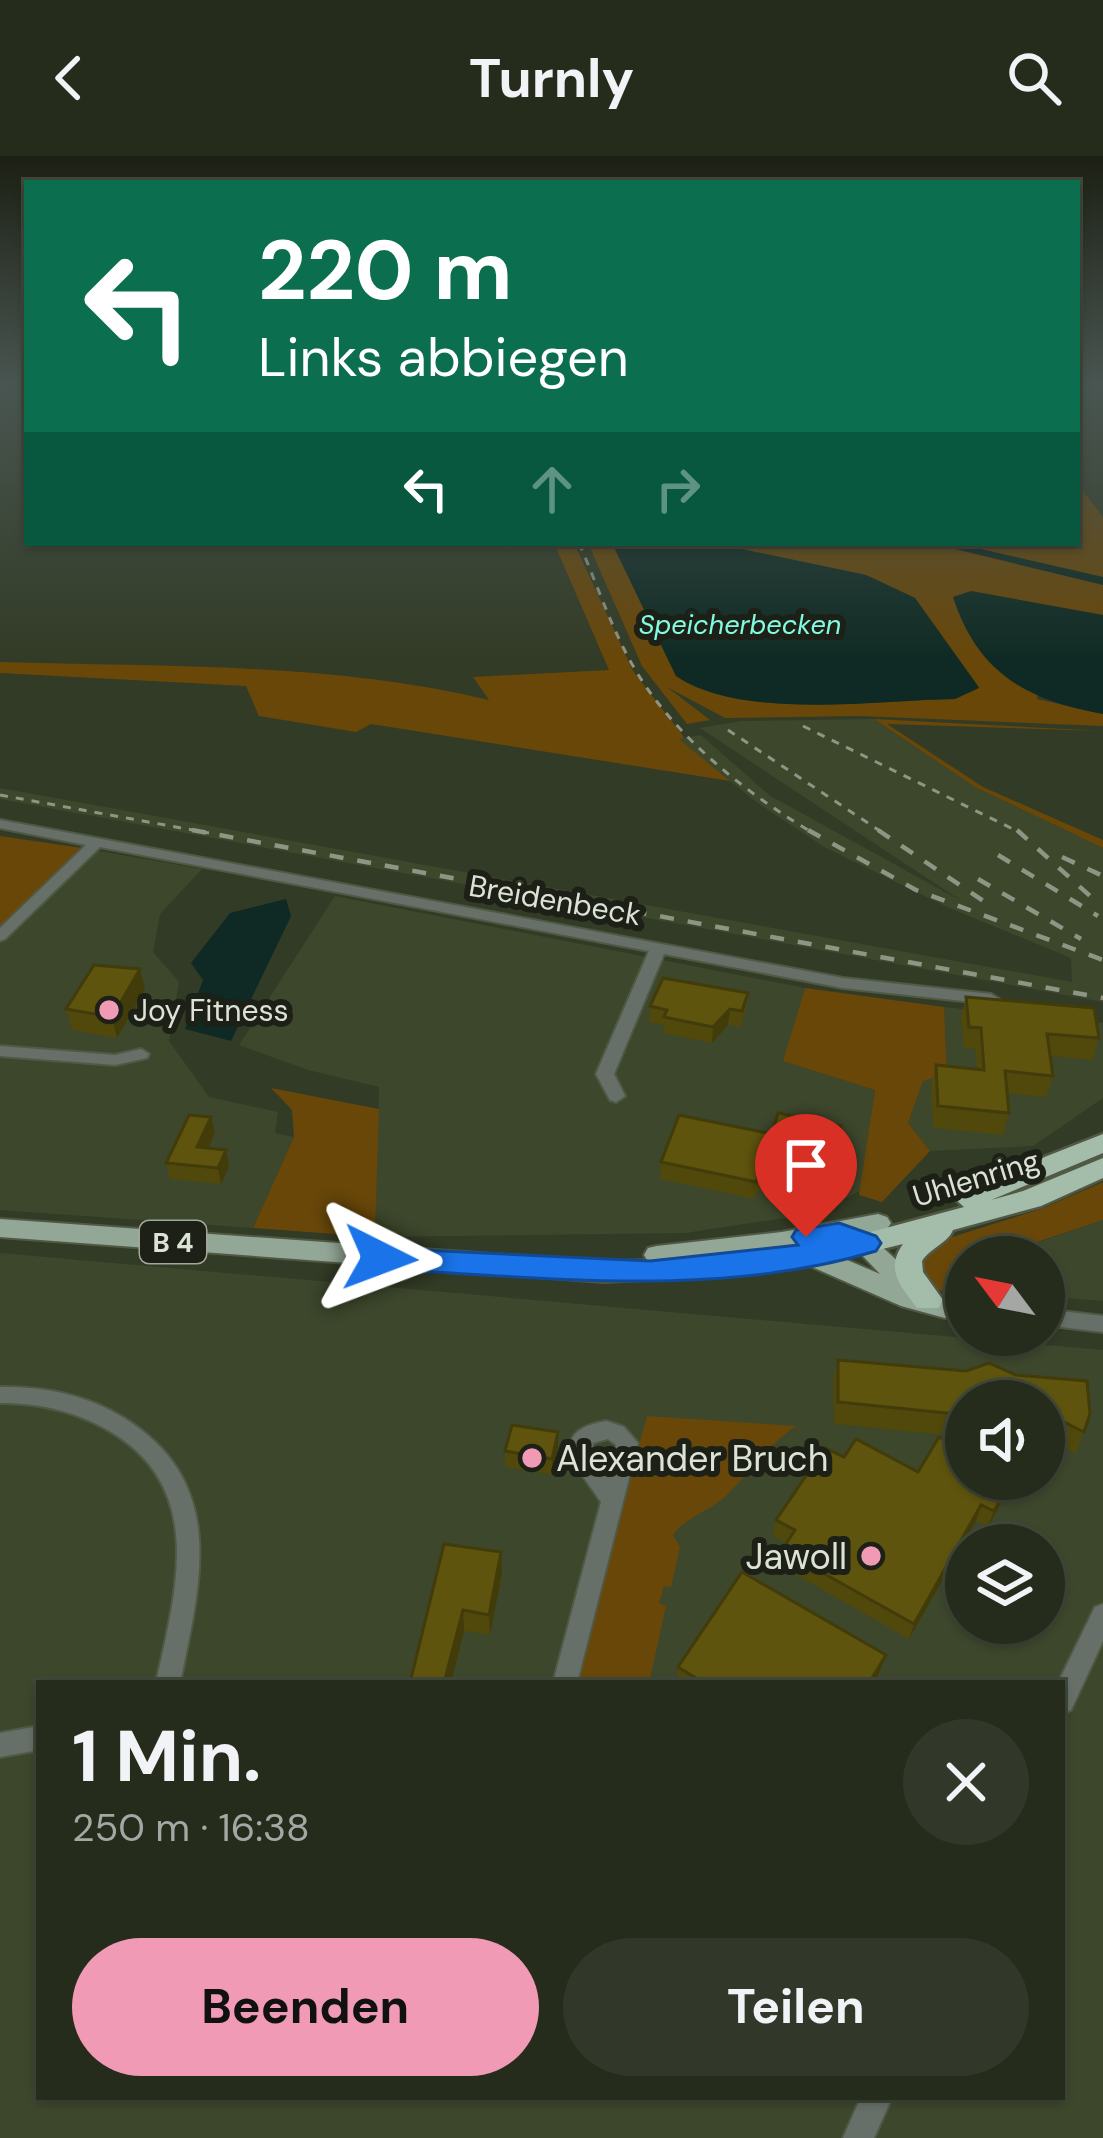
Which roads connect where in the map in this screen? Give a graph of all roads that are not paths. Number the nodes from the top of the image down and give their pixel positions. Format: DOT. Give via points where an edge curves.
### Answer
graph roads {
  1 [pos="0,824"];
  2 [pos="97,842"];
  3 [pos="0,936"];
  4 [pos="659,947"];
  5 [pos="1005,1000"];
  6 [pos="0,1051"];
  7 [pos="142,1054"];
  8 [pos="616,1096"];
  9 [pos="1103,1143"];
  10 [pos="1103,1167"];
  11 [pos="1031,1199"];
  12 [pos="0,1228"];
  13 [pos="872,1233"];
  14 [pos="784,1259"];
  15 [pos="541,1267"];
  16 [pos="882,1287"];
  17 [pos="945,1305"];
  18 [pos="945,1305"];
  19 [pos="945,1306"];
  20 [pos="1065,1319"];
  21 [pos="1103,1324"];
  22 [pos="0,1395"];
  23 [pos="613,1501"];
  24 [pos="1103,1615"];
  25 [pos="169,1680"];
  26 [pos="566,1680"];
  27 [pos="1065,1696"];
  28 [pos="36,1738"];
  29 [pos="0,1744"];
  30 [pos="876,2100"];
  31 [pos="858,2138"];
  1 -- 2 [label="street, Breidenbeck"];
  2 -- 3 [label="street"];
  2 -- 4 [label="street, Breidenbeck"];
  4 -- 5 [label="street, Breidenbeck" via="843,982"];
  4 -- 8 [label="street" via="605,1074"];
  6 -- 7 [label="street" via="115,1060"];
  9 -- 13 [label="highway, Uhlenring / B 4"];
  10 -- 11 [label="highway, Uhlenring / B 4"];
  11 -- 13 [label="highway, Uhlenring / B 4"];
  11 -- 18 [label="highway" via="920,1242 907,1269"];
  12 -- 15 [label="main road, B 4"];
  13 -- 14 [label="main road, B 4"];
  13 -- 15 [label="main road, B 4"];
  13 -- 16 [label="main road" via="868,1266"];
  13 -- 17 [label="main road" via="896,1277"];
  14 -- 15 [label="main road, B 4" via="650,1272"];
  14 -- 16 [label="main road" via="839,1265"];
  16 -- 19 [label="main road" via="907,1302"];
  20 -- 21 [label="street"];
  22 -- 25 [label="street" via="77,1404 129,1429 169,1467 189,1519 190,1576"];
  23 -- 26 [label="street"];
  24 -- 27 [label="street"];
  28 -- 29 [label="street"];
  30 -- 31 [label="street"];
}
